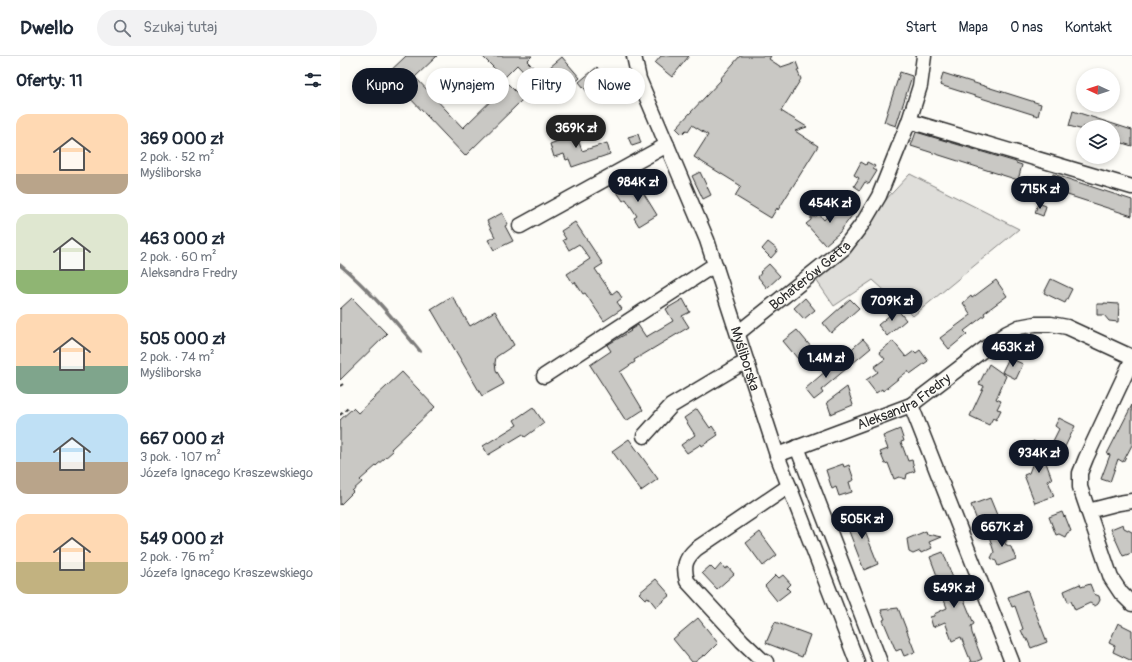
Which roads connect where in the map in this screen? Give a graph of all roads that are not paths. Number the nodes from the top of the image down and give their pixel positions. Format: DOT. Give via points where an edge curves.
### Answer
graph roads {
  1 [pos="634,56"];
  2 [pos="924,56"];
  3 [pos="909,121"];
  4 [pos="667,145"];
  5 [pos="1132,187"];
  6 [pos="520,226"];
  7 [pos="716,268"];
  8 [pos="738,333"];
  9 [pos="1132,358"];
  10 [pos="747,362"];
  11 [pos="544,376"];
  12 [pos="911,405"];
  13 [pos="644,436"];
  14 [pos="797,447"];
  15 [pos="777,455"];
  16 [pos="789,486"];
  17 [pos="1132,501"];
  18 [pos="1088,511"];
  19 [pos="1132,604"];
  20 [pos="766,662"];
  21 [pos="857,662"];
  22 [pos="880,662"];
  23 [pos="1012,662"];
  1 -- 4 [label="street, Myśliborska" via="639,79"];
  2 -- 3 [label="street, Bohaterów Getta" via="920,86"];
  3 -- 5 [label="street"];
  3 -- 8 [label="street, Bohaterów Getta" via="878,196 863,223 844,248"];
  4 -- 6 [label="street"];
  4 -- 7 [label="street, Myśliborska" via="707,240"];
  7 -- 8 [label="street, Myśliborska"];
  7 -- 11 [label="street" via="708,269"];
  8 -- 10 [label="street, Myśliborska"];
  9 -- 12 [label="street, Aleksandra Fredry" via="1067,327 1035,324 1019,327 987,347"];
  9 -- 18 [label="street" via="1080,473 1080,487"];
  10 -- 13 [label="street" via="671,406"];
  10 -- 15 [label="street, Myśliborska"];
  12 -- 14 [label="street, Aleksandra Fredry"];
  12 -- 23 [label="street"];
  14 -- 15 [label="street, Aleksandra Fredry"];
  14 -- 22 [label="street"];
  15 -- 16 [label="street, Myśliborska"];
  16 -- 20 [label="street" via="696,548 688,556 685,565 687,581"];
  16 -- 21 [label="street, Myśliborska"];
  17 -- 18 [label="street"];
  18 -- 19 [label="street" via="1112,578 1121,593"];
}
